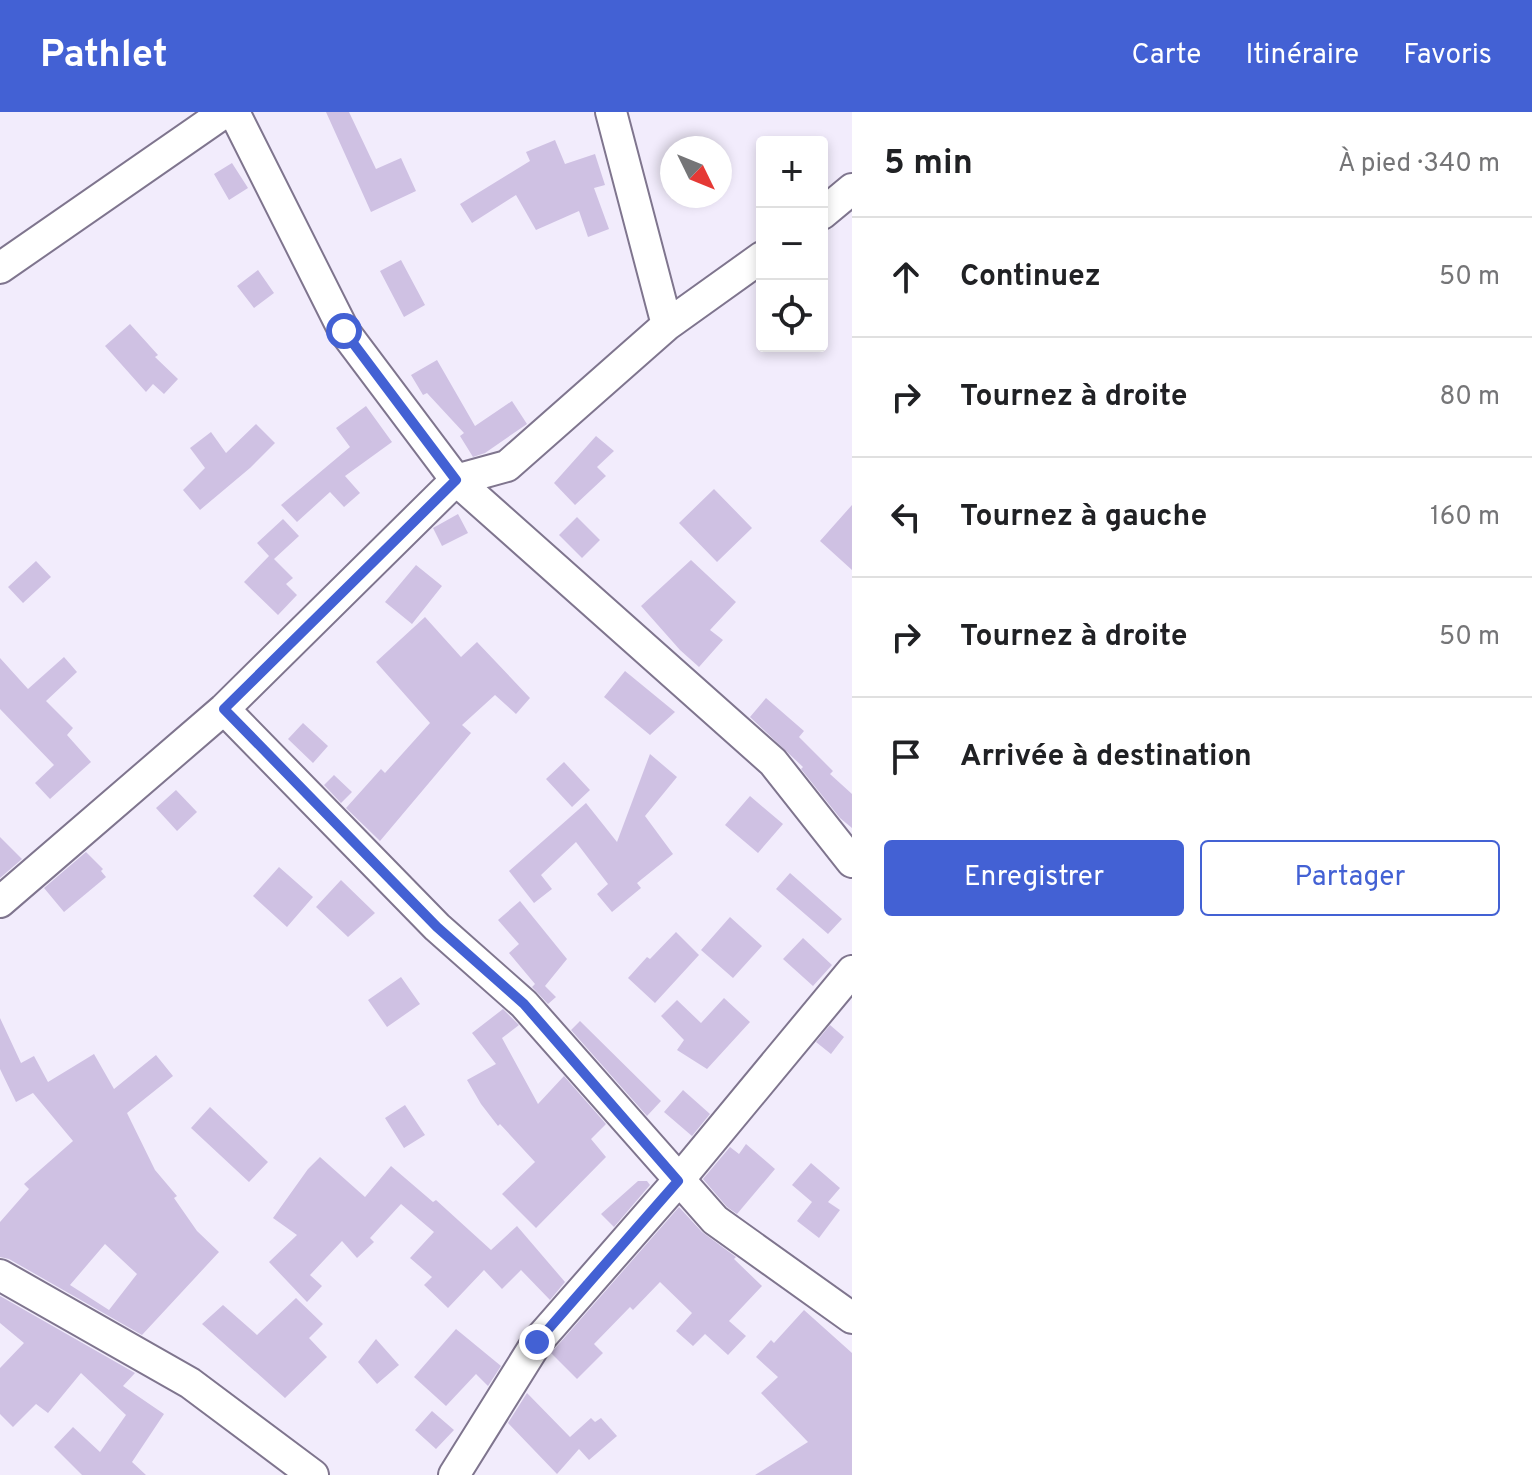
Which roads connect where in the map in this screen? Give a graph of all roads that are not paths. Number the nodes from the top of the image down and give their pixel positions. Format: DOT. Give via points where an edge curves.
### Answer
graph roads {
  1 [pos="225,112"];
  2 [pos="234,112"];
  3 [pos="611,112"];
  4 [pos="852,189"];
  5 [pos="828,209"];
  6 [pos="756,261"];
  7 [pos="0,268"];
  8 [pos="667,325"];
  9 [pos="456,480"];
  10 [pos="224,709"];
  11 [pos="852,862"];
  12 [pos="0,902"];
  13 [pos="852,971"];
  14 [pos="678,1181"];
  15 [pos="0,1275"];
  16 [pos="852,1318"];
  17 [pos="313,1475"];
  18 [pos="454,1475"];
  1 -- 7 [label="street"];
  2 -- 9 [label="street" via="344,331"];
  3 -- 8 [label="street"];
  4 -- 5 [label="street"];
  6 -- 8 [label="street"];
  8 -- 9 [label="street" via="507,466"];
  9 -- 10 [label="street"];
  9 -- 11 [label="street" via="773,762"];
  10 -- 12 [label="street"];
  10 -- 14 [label="street" via="437,927 524,1004"];
  13 -- 14 [label="street"];
  14 -- 16 [label="street" via="715,1220"];
  14 -- 18 [label="street" via="537,1342"];
  15 -- 17 [label="street" via="190,1383"];
}
